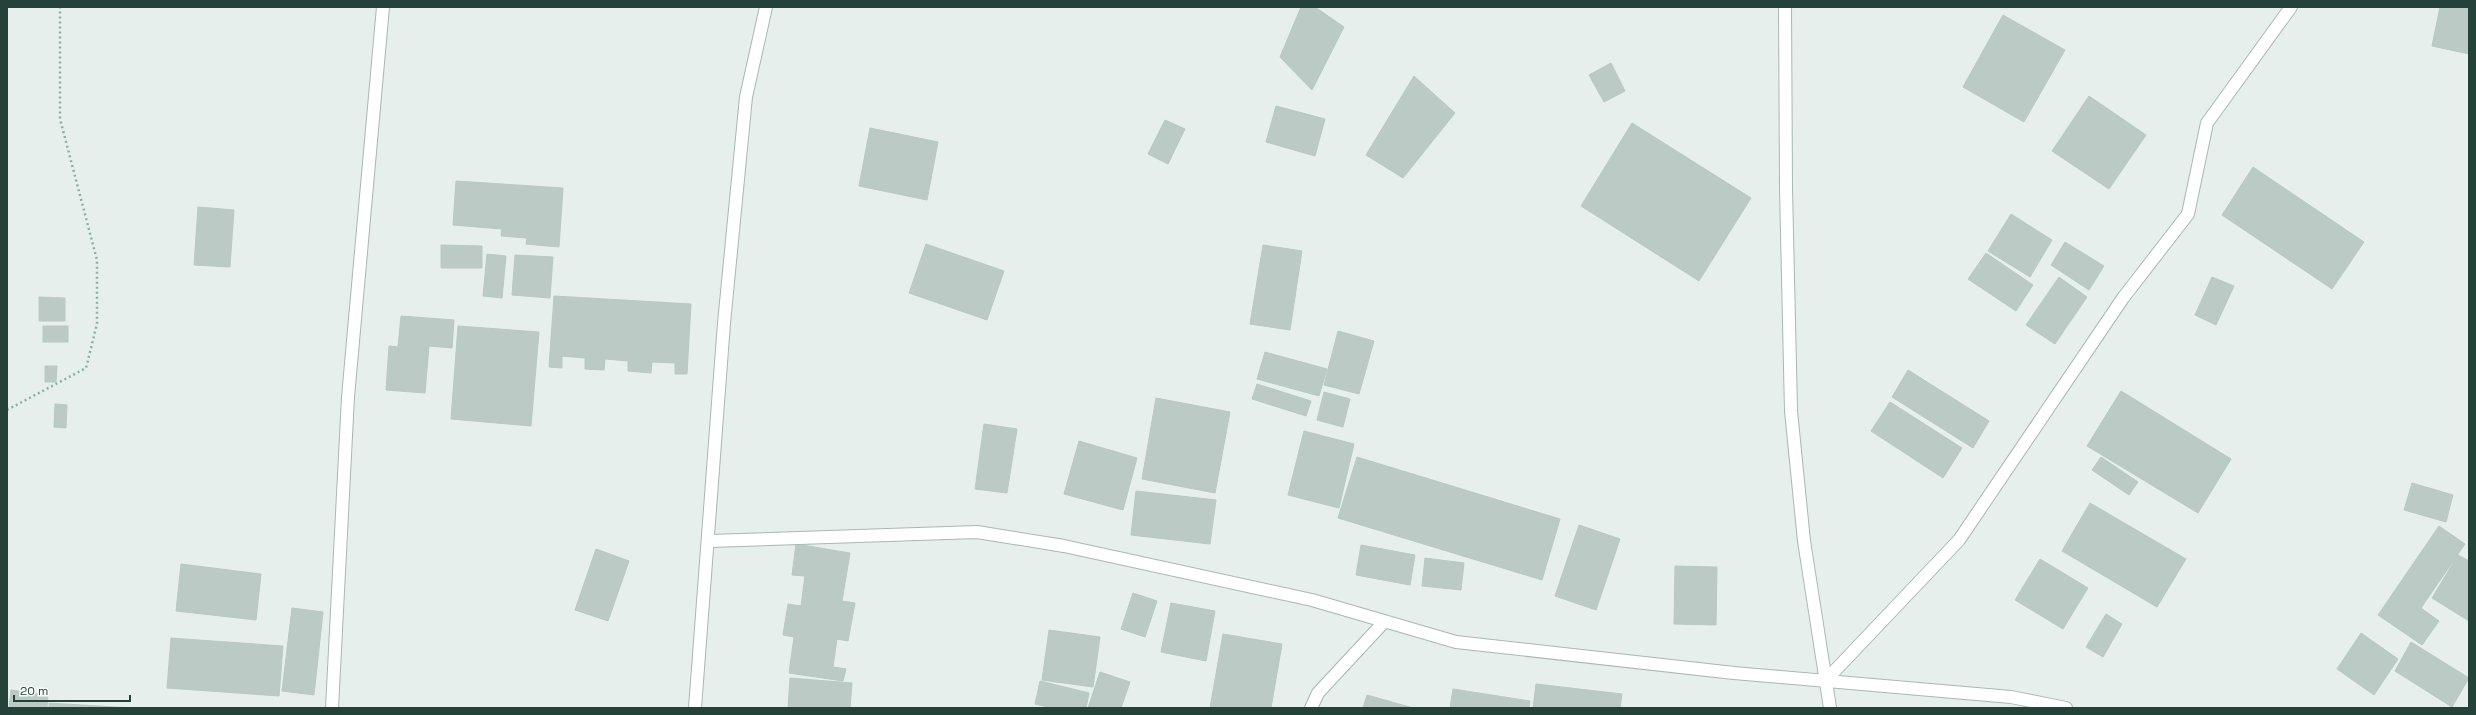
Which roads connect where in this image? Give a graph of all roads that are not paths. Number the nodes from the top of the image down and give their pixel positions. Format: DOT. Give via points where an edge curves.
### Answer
graph roads {
  1 [pos="383,7"];
  2 [pos="766,7"];
  3 [pos="1785,7"];
  4 [pos="2291,7"];
  5 [pos="709,541"];
  6 [pos="1384,622"];
  7 [pos="1826,680"];
  8 [pos="332,708"];
  9 [pos="696,708"];
  10 [pos="1311,708"];
  11 [pos="1830,708"];
  12 [pos="2066,708"];
  1 -- 8 [label="street" via="348,397"];
  2 -- 5 [label="street" via="746,97 724,323"];
  3 -- 7 [label="street" via="1791,411 1804,541"];
  4 -- 7 [label="street" via="2207,123 2188,214 2123,298 1959,540"];
  5 -- 6 [label="street" via="977,532 1064,546 1312,600"];
  5 -- 9 [label="street"];
  6 -- 7 [label="street" via="1456,642 1637,664"];
  6 -- 10 [label="street" via="1318,693"];
  7 -- 11 [label="street"];
  7 -- 12 [label="street" via="2011,697"];
}
